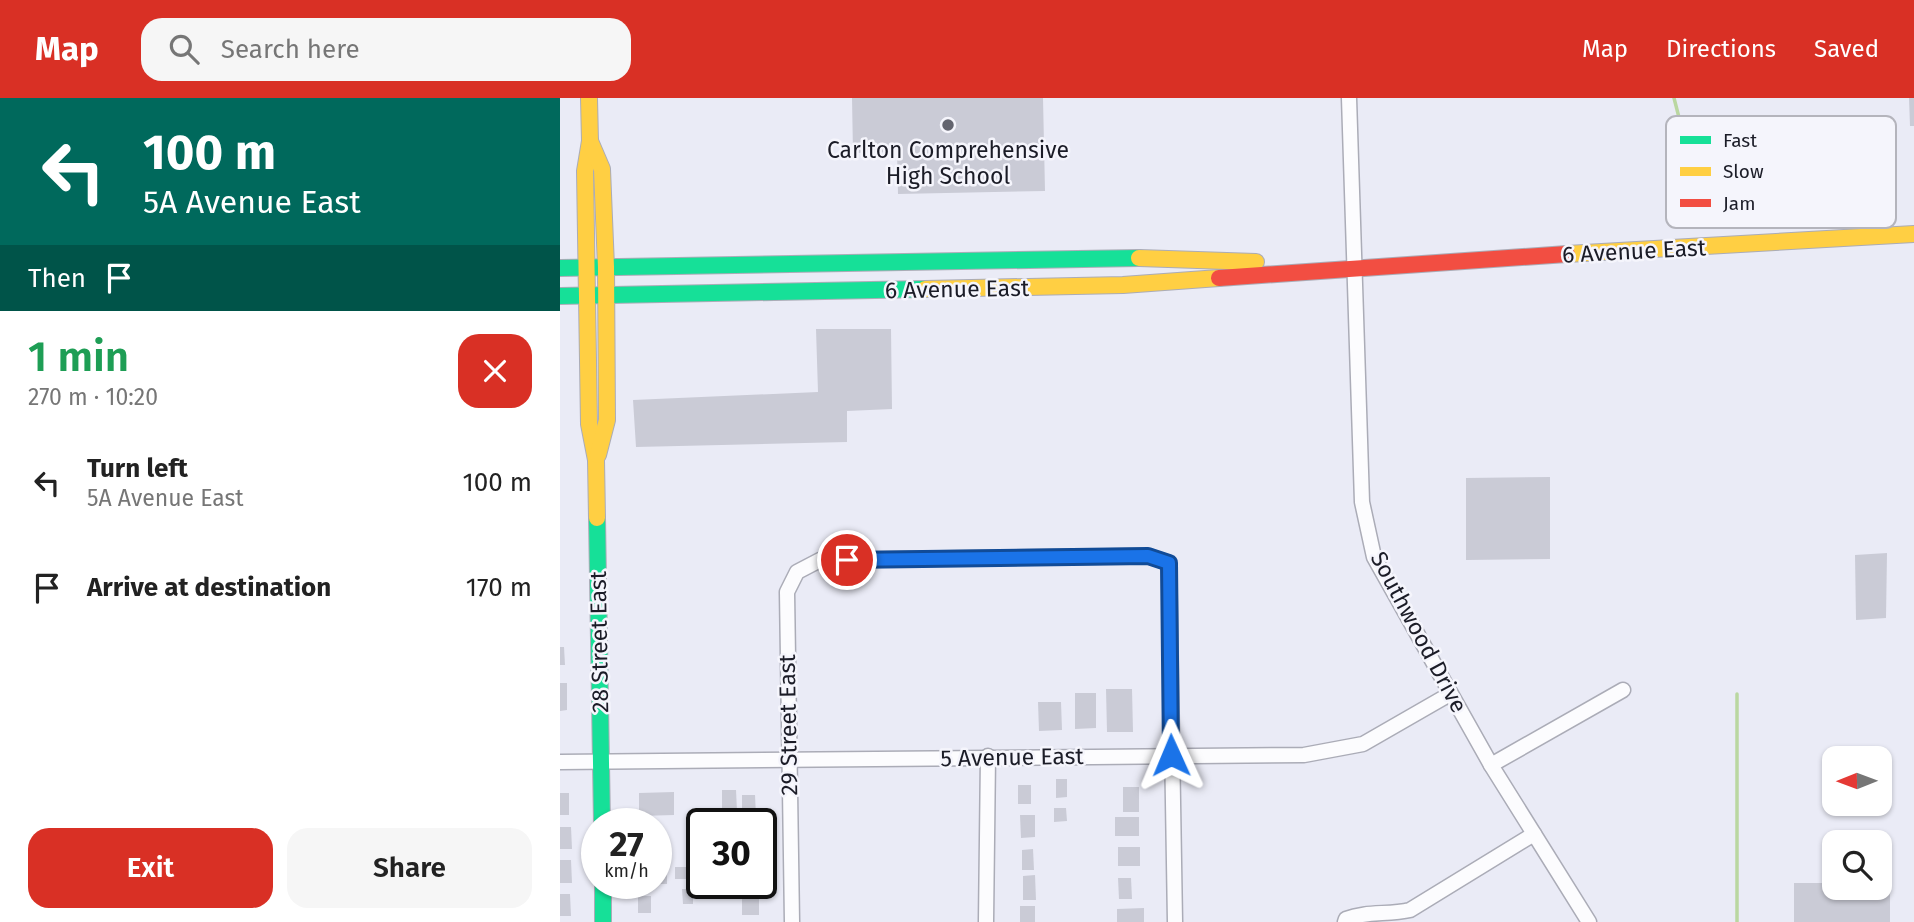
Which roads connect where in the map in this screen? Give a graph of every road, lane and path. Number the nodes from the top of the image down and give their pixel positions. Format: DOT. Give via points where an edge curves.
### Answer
graph roads {
  1 [pos="589,98"];
  2 [pos="1349,98"];
  3 [pos="590,141"];
  4 [pos="1914,234"];
  5 [pos="606,267"];
  6 [pos="1353,267"];
  7 [pos="560,268"];
  8 [pos="588,268"];
  9 [pos="560,296"];
  10 [pos="588,296"];
  11 [pos="606,296"];
  12 [pos="596,460"];
  13 [pos="1623,690"];
  14 [pos="1450,694"];
  15 [pos="1171,755"];
  16 [pos="988,756"];
  17 [pos="788,760"];
  18 [pos="560,762"];
  19 [pos="601,762"];
  20 [pos="1491,765"];
  21 [pos="602,808"];
  22 [pos="1534,834"];
  23 [pos="603,899"];
  24 [pos="603,922"];
  25 [pos="792,922"];
  26 [pos="986,922"];
  27 [pos="1175,922"];
  28 [pos="1345,922"];
  29 [pos="1589,922"];
  1 -- 3 [label="main road, 28 Street East"];
  2 -- 6 [label="street, Southwood Drive"];
  3 -- 5 [label="main road, 28 Street East" via="602,169"];
  3 -- 8 [label="main road, 28 Street East" via="585,171"];
  4 -- 6 [label="main road, 6 Avenue East"];
  5 -- 6 [label="main road, 6 Avenue East" via="1161,258"];
  5 -- 8 [label="main road, 6 Avenue East"];
  5 -- 11 [label="main road, 28 Street East"];
  6 -- 11 [label="main road, 6 Avenue East" via="1123,285"];
  6 -- 14 [label="street, Southwood Drive" via="1362,502 1374,557"];
  7 -- 8 [label="main road, 6 Avenue East"];
  8 -- 10 [label="main road, 28 Street East"];
  9 -- 10 [label="main road, 6 Avenue East"];
  10 -- 11 [label="main road, 6 Avenue East"];
  10 -- 12 [label="main road, 28 Street East" via="589,424"];
  11 -- 12 [label="main road, 28 Street East" via="607,420"];
  12 -- 19 [label="main road, 28 Street East"];
  13 -- 20 [label="street"];
  14 -- 15 [label="street, 5 Avenue East" via="1363,744 1304,755"];
  14 -- 20 [label="street, Southwood Drive"];
  15 -- 16 [label="street, 5 Avenue East"];
  15 -- 17 [label="street, 29 Street East" via="1169,563 1148,556 820,560 797,572 787,592"];
  15 -- 27 [label="street"];
  16 -- 17 [label="street, 5 Avenue East"];
  16 -- 26 [label="street"];
  17 -- 19 [label="street, 5 Avenue East"];
  17 -- 25 [label="street, 29 Street East"];
  18 -- 19 [label="street, 5 Avenue East"];
  19 -- 21 [label="main road, 28 Street East"];
  20 -- 22 [label="street, Southwood Drive"];
  22 -- 28 [label="street" via="1410,910 1358,914"];
  22 -- 29 [label="street, Southwood Drive"];
  23 -- 24 [label="main road"];
}
